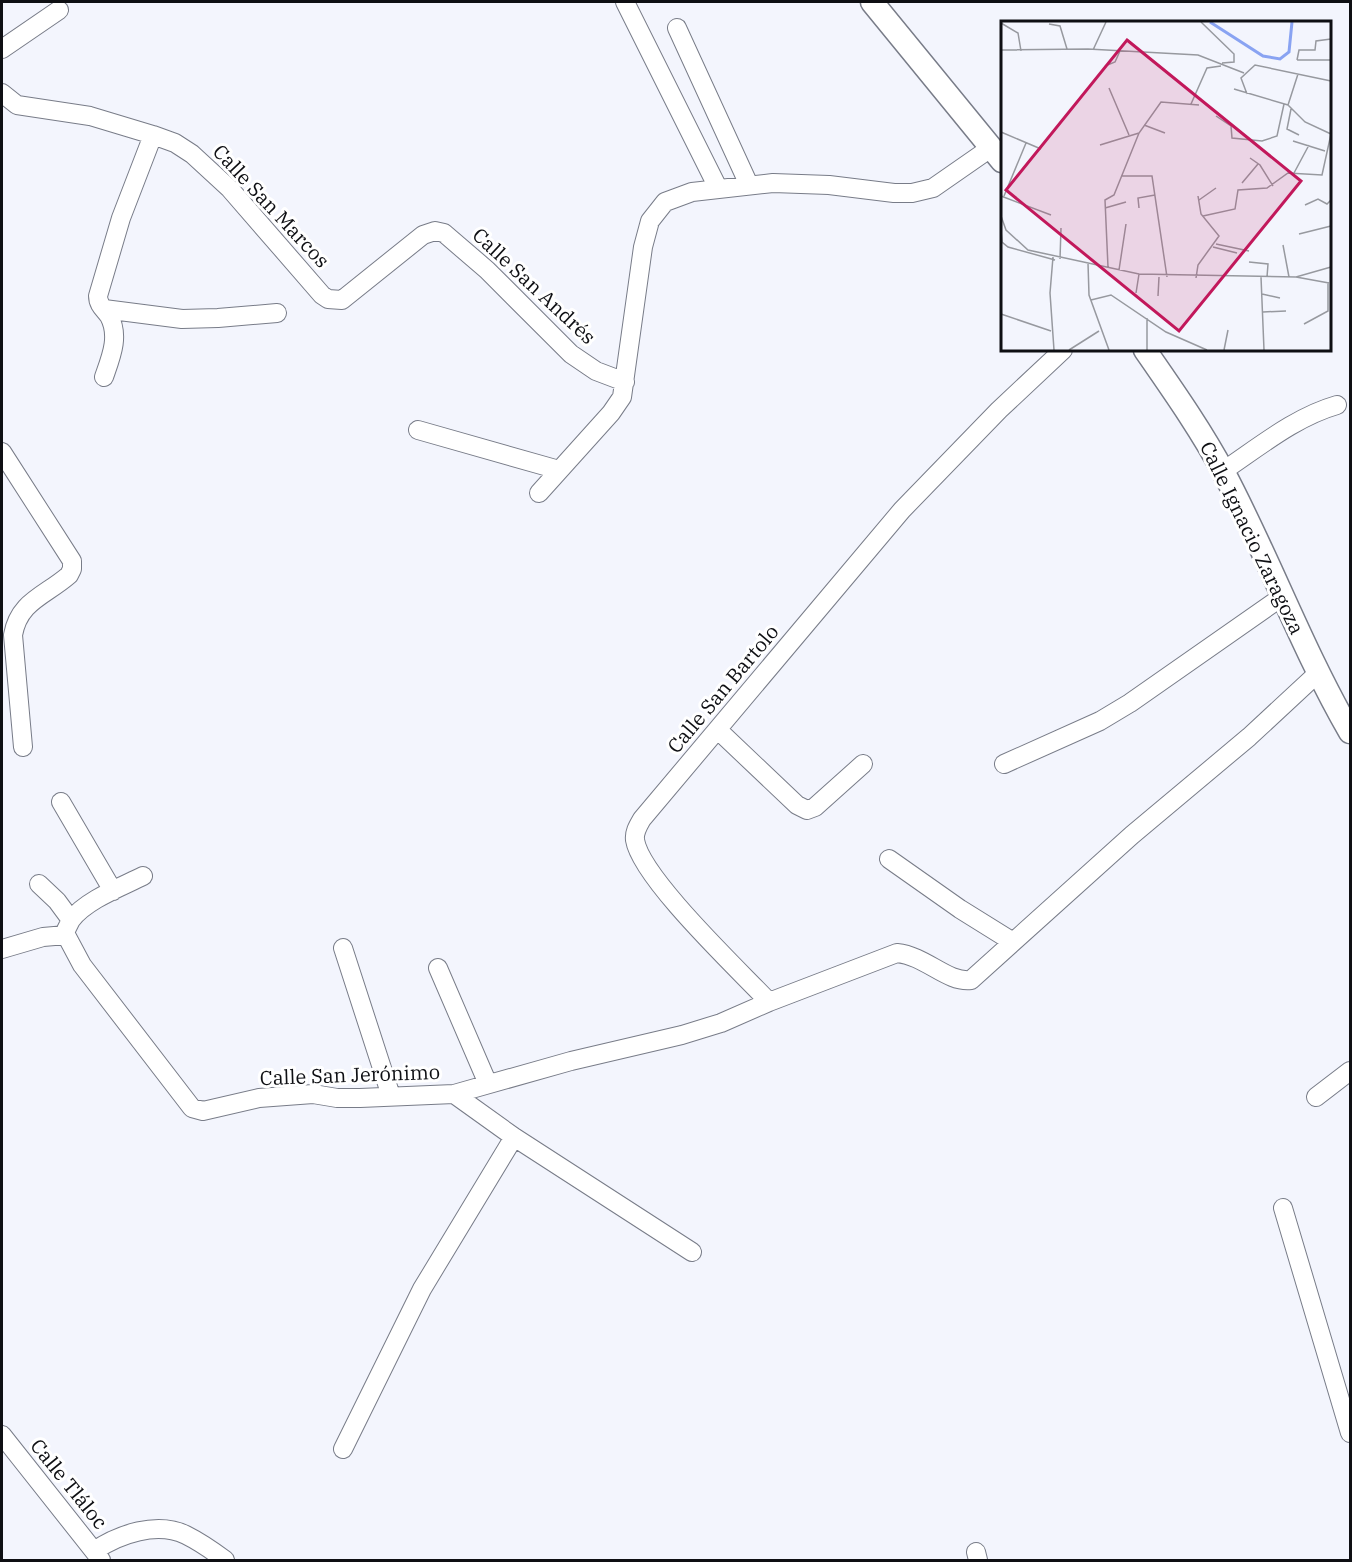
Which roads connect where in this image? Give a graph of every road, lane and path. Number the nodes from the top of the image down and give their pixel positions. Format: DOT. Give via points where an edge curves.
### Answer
graph roads {
  1 [pos="625,2"];
  2 [pos="872,2"];
  3 [pos="59,10"];
  4 [pos="676,28"];
  5 [pos="2,49"];
  6 [pos="2,93"];
  7 [pos="153,135"];
  8 [pos="997,154"];
  9 [pos="748,185"];
  10 [pos="718,188"];
  11 [pos="336,301"];
  12 [pos="104,309"];
  13 [pos="277,313"];
  14 [pos="1062,351"];
  15 [pos="1146,351"];
  16 [pos="104,376"];
  17 [pos="625,382"];
  18 [pos="1337,405"];
  19 [pos="418,430"];
  20 [pos="2,452"];
  21 [pos="559,470"];
  22 [pos="1223,471"];
  23 [pos="540,493"];
  24 [pos="1283,596"];
  25 [pos="1318,673"];
  26 [pos="718,730"];
  27 [pos="1350,732"];
  28 [pos="23,747"];
  29 [pos="863,764"];
  30 [pos="1004,765"];
  31 [pos="61,802"];
  32 [pos="889,859"];
  33 [pos="143,876"];
  34 [pos="39,884"];
  35 [pos="113,891"];
  36 [pos="69,927"];
  37 [pos="1013,942"];
  38 [pos="343,948"];
  39 [pos="2,949"];
  40 [pos="438,968"];
  41 [pos="769,1002"];
  42 [pos="1350,1071"];
  43 [pos="489,1084"];
  44 [pos="454,1094"];
  45 [pos="391,1096"];
  46 [pos="1316,1097"];
  47 [pos="514,1137"];
  48 [pos="1283,1208"];
  49 [pos="692,1252"];
  50 [pos="1350,1433"];
  51 [pos="2,1436"];
  52 [pos="343,1449"];
  53 [pos="98,1556"];
  54 [pos="225,1560"];
  1 -- 10 [label="street"];
  2 -- 8 [label="street"];
  3 -- 5 [label="street"];
  4 -- 9 [label="street"];
  6 -- 7 [label="street, Calle San Marcos" via="17,105 90,116"];
  7 -- 11 [label="street, Calle San Marcos" via="192,153 210,169 322,295"];
  7 -- 12 [label="street" via="121,218 101,285 98,300"];
  8 -- 9 [label="street" via="933,188 912,193 829,185"];
  9 -- 10 [label="street"];
  10 -- 17 [label="street" via="665,202 650,221"];
  11 -- 17 [label="street, Calle San Andrés" via="349,295 423,235 439,232 487,270 571,354 596,371"];
  12 -- 13 [label="street" via="182,319"];
  12 -- 16 [label="street" via="114,328 115,341"];
  14 -- 26 [label="street, Calle San Bartolo" via="902,510"];
  15 -- 22 [label="street, Calle Ignacio Zaragoza"];
  17 -- 21 [label="street" via="617,406"];
  18 -- 22 [label="street" via="1307,417"];
  19 -- 21 [label="street"];
  20 -- 28 [label="street" via="72,561 69,575 27,605 15,623"];
  21 -- 23 [label="street"];
  22 -- 24 [label="street, Calle Ignacio Zaragoza"];
  24 -- 25 [label="street, Calle Ignacio Zaragoza"];
  24 -- 30 [label="street" via="1130,704"];
  25 -- 27 [label="street, Calle Ignacio Zaragoza"];
  25 -- 37 [label="street"];
  26 -- 29 [label="street" via="807,810"];
  26 -- 41 [label="street, Calle San Bartolo" via="642,819 635,841 648,869 691,921"];
  31 -- 35 [label="street"];
  32 -- 37 [label="street"];
  33 -- 35 [label="street"];
  34 -- 36 [label="street" via="57,901"];
  35 -- 36 [label="street" via="76,913"];
  36 -- 39 [label="street"];
  36 -- 45 [label="street, Calle San Jerónimo" via="82,965 192,1108 203,1111 259,1098 313,1094 337,1098"];
  37 -- 41 [label="street" via="971,980 956,979 916,957 897,953"];
  38 -- 45 [label="street"];
  40 -- 43 [label="street"];
  41 -- 43 [label="street, Calle San Jerónimo" via="682,1035"];
  42 -- 46 [label="street"];
  43 -- 44 [label="street, Calle San Jerónimo"];
  44 -- 45 [label="street, Calle San Jerónimo"];
  44 -- 47 [label="street"];
  47 -- 49 [label="street"];
  47 -- 52 [label="street" via="422,1289"];
  48 -- 50 [label="street"];
  51 -- 53 [label="street, Calle Tláloc"];
  53 -- 54 [label="street" via="108,1542 126,1534 168,1530 186,1535"];
}
